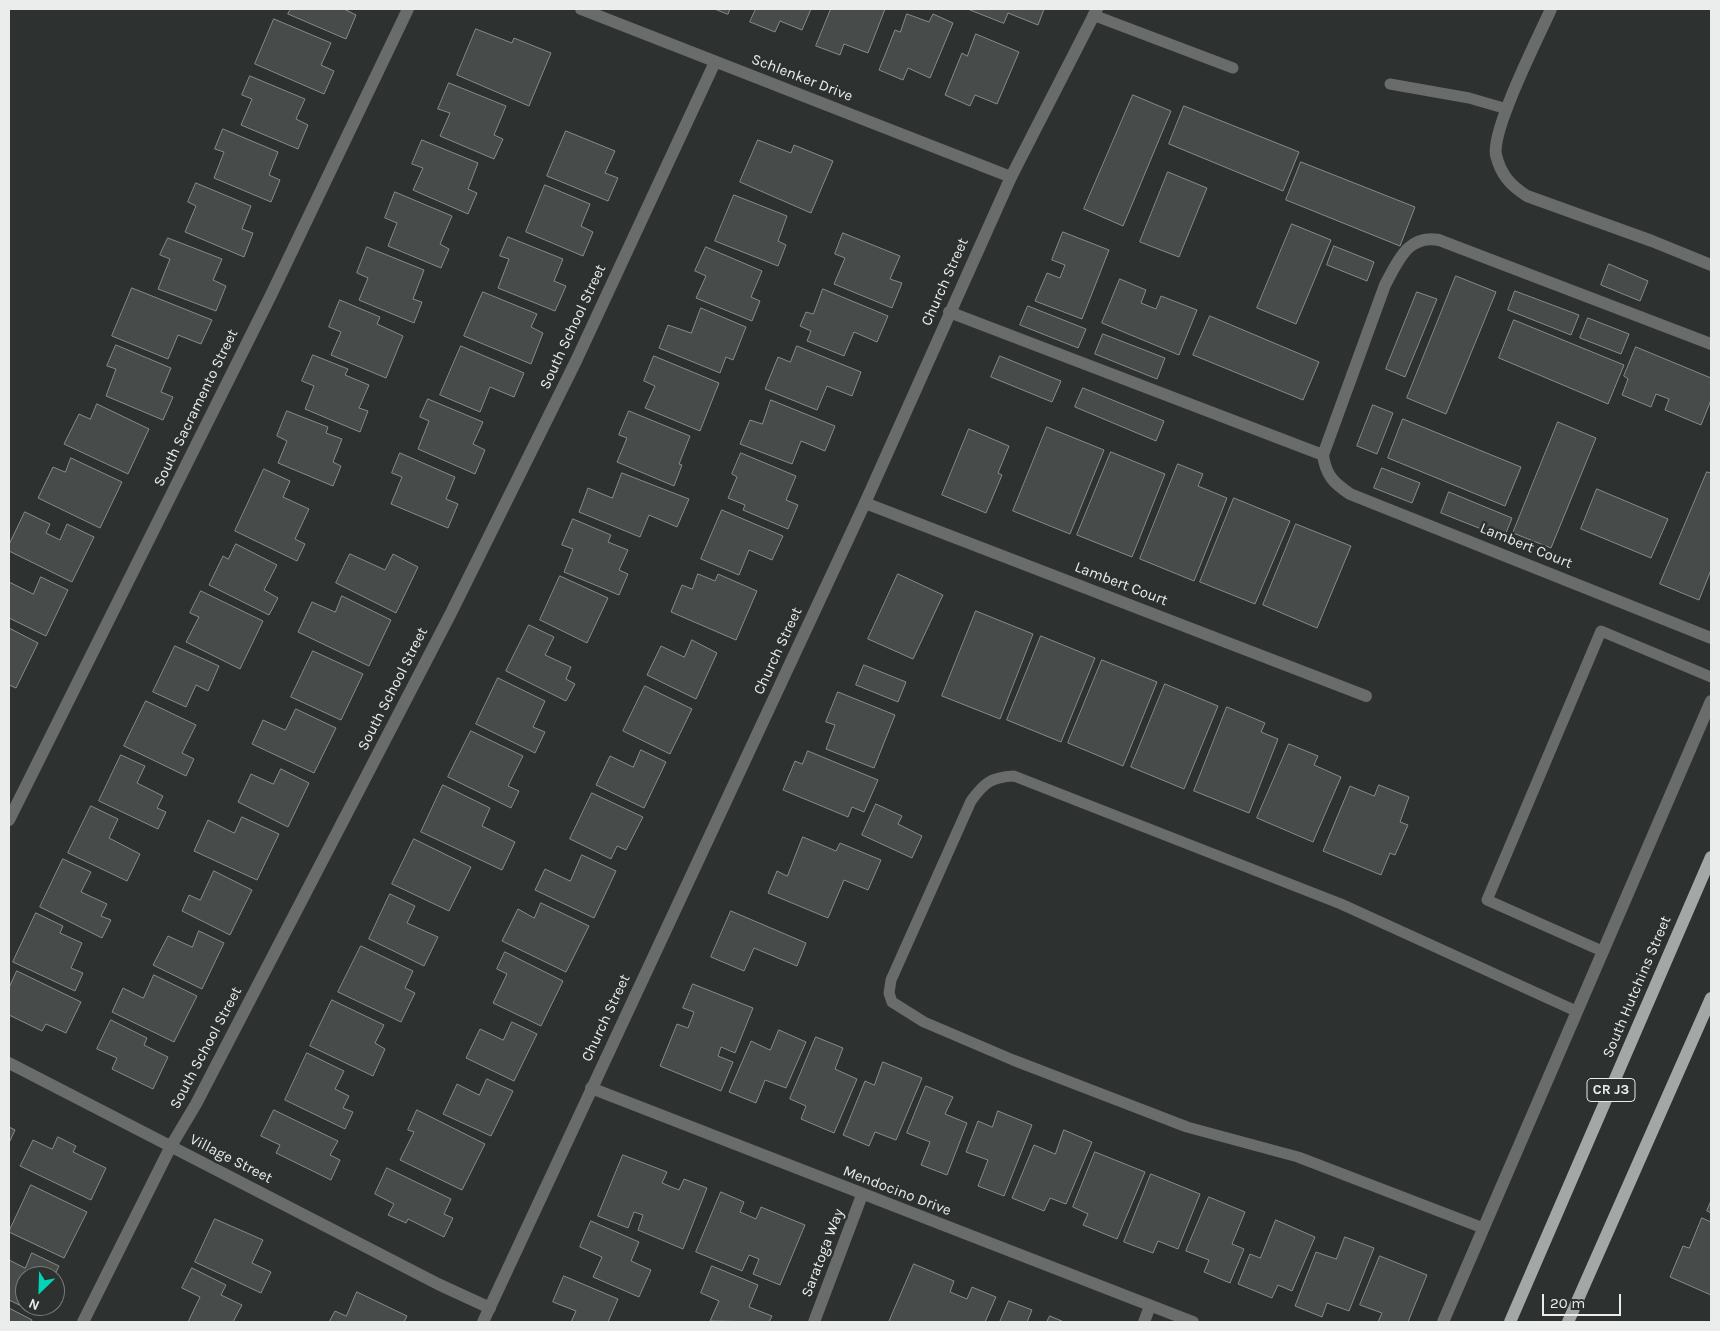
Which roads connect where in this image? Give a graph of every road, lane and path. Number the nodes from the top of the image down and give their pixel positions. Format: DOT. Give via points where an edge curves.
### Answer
graph roads {
  1 [pos="408,9"];
  2 [pos="582,9"];
  3 [pos="1551,9"];
  4 [pos="1095,12"];
  5 [pos="715,62"];
  6 [pos="1233,68"];
  7 [pos="1390,84"];
  8 [pos="1507,109"];
  9 [pos="1011,177"];
  10 [pos="1711,266"];
  11 [pos="949,312"];
  12 [pos="1711,344"];
  13 [pos="1323,456"];
  14 [pos="865,503"];
  15 [pos="1711,638"];
  16 [pos="1711,677"];
  17 [pos="1366,696"];
  18 [pos="1711,701"];
  19 [pos="9,820"];
  20 [pos="1711,857"];
  21 [pos="1602,950"];
  22 [pos="1711,998"];
  23 [pos="1576,1010"];
  24 [pos="9,1063"];
  25 [pos="591,1088"];
  26 [pos="171,1146"];
  27 [pos="862,1195"];
  28 [pos="1483,1228"];
  29 [pos="1150,1306"];
  30 [pos="490,1308"];
  31 [pos="84,1322"];
  32 [pos="483,1322"];
  33 [pos="814,1322"];
  34 [pos="1144,1322"];
  35 [pos="1193,1322"];
  36 [pos="1443,1322"];
  37 [pos="1510,1322"];
  38 [pos="1568,1322"];
  1 -- 19 [label="street, South Sacramento Street" via="271,294"];
  2 -- 5 [label="street, Schlenker Drive"];
  3 -- 8 [label="street"];
  4 -- 6 [label="lane"];
  4 -- 9 [label="street, Church Street"];
  5 -- 9 [label="street, Schlenker Drive"];
  5 -- 26 [label="street, South School Street" via="576,361 455,604 201,1095"];
  7 -- 8 [label="lane" via="1469,98"];
  8 -- 10 [label="street" via="1499,129 1496,153 1509,184 1527,196"];
  9 -- 11 [label="street, Church Street"];
  11 -- 13 [label="street"];
  11 -- 14 [label="street, Church Street"];
  12 -- 13 [label="street" via="1426,238 1412,244 1385,285"];
  13 -- 15 [label="street, Lambert Court" via="1333,482 1350,494"];
  14 -- 17 [label="street, Lambert Court"];
  14 -- 25 [label="street, Church Street"];
  16 -- 21 [label="lane" via="1601,631 1488,900"];
  18 -- 21 [label="street"];
  20 -- 37 [label="main road, South Hutchins Street / CR J3"];
  21 -- 23 [label="street"];
  22 -- 38 [label="main road"];
  23 -- 28 [label="street"];
  23 -- 28 [label="lane" via="1341,904 1014,776 996,777 980,788 971,801 892,980 892,1002 924,1022 1013,1060 1187,1127 1298,1157"];
  24 -- 26 [label="street, Village Street"];
  25 -- 27 [label="street, Mendocino Drive"];
  25 -- 30 [label="street, Church Street"];
  26 -- 30 [label="street, Village Street"];
  26 -- 31 [label="street, South School Street"];
  27 -- 29 [label="street, Mendocino Drive"];
  27 -- 33 [label="street, Saratoga Way"];
  28 -- 36 [label="street"];
  29 -- 34 [label="street"];
  29 -- 35 [label="street, Mendocino Drive"];
  30 -- 32 [label="street, Church Street"];
}
